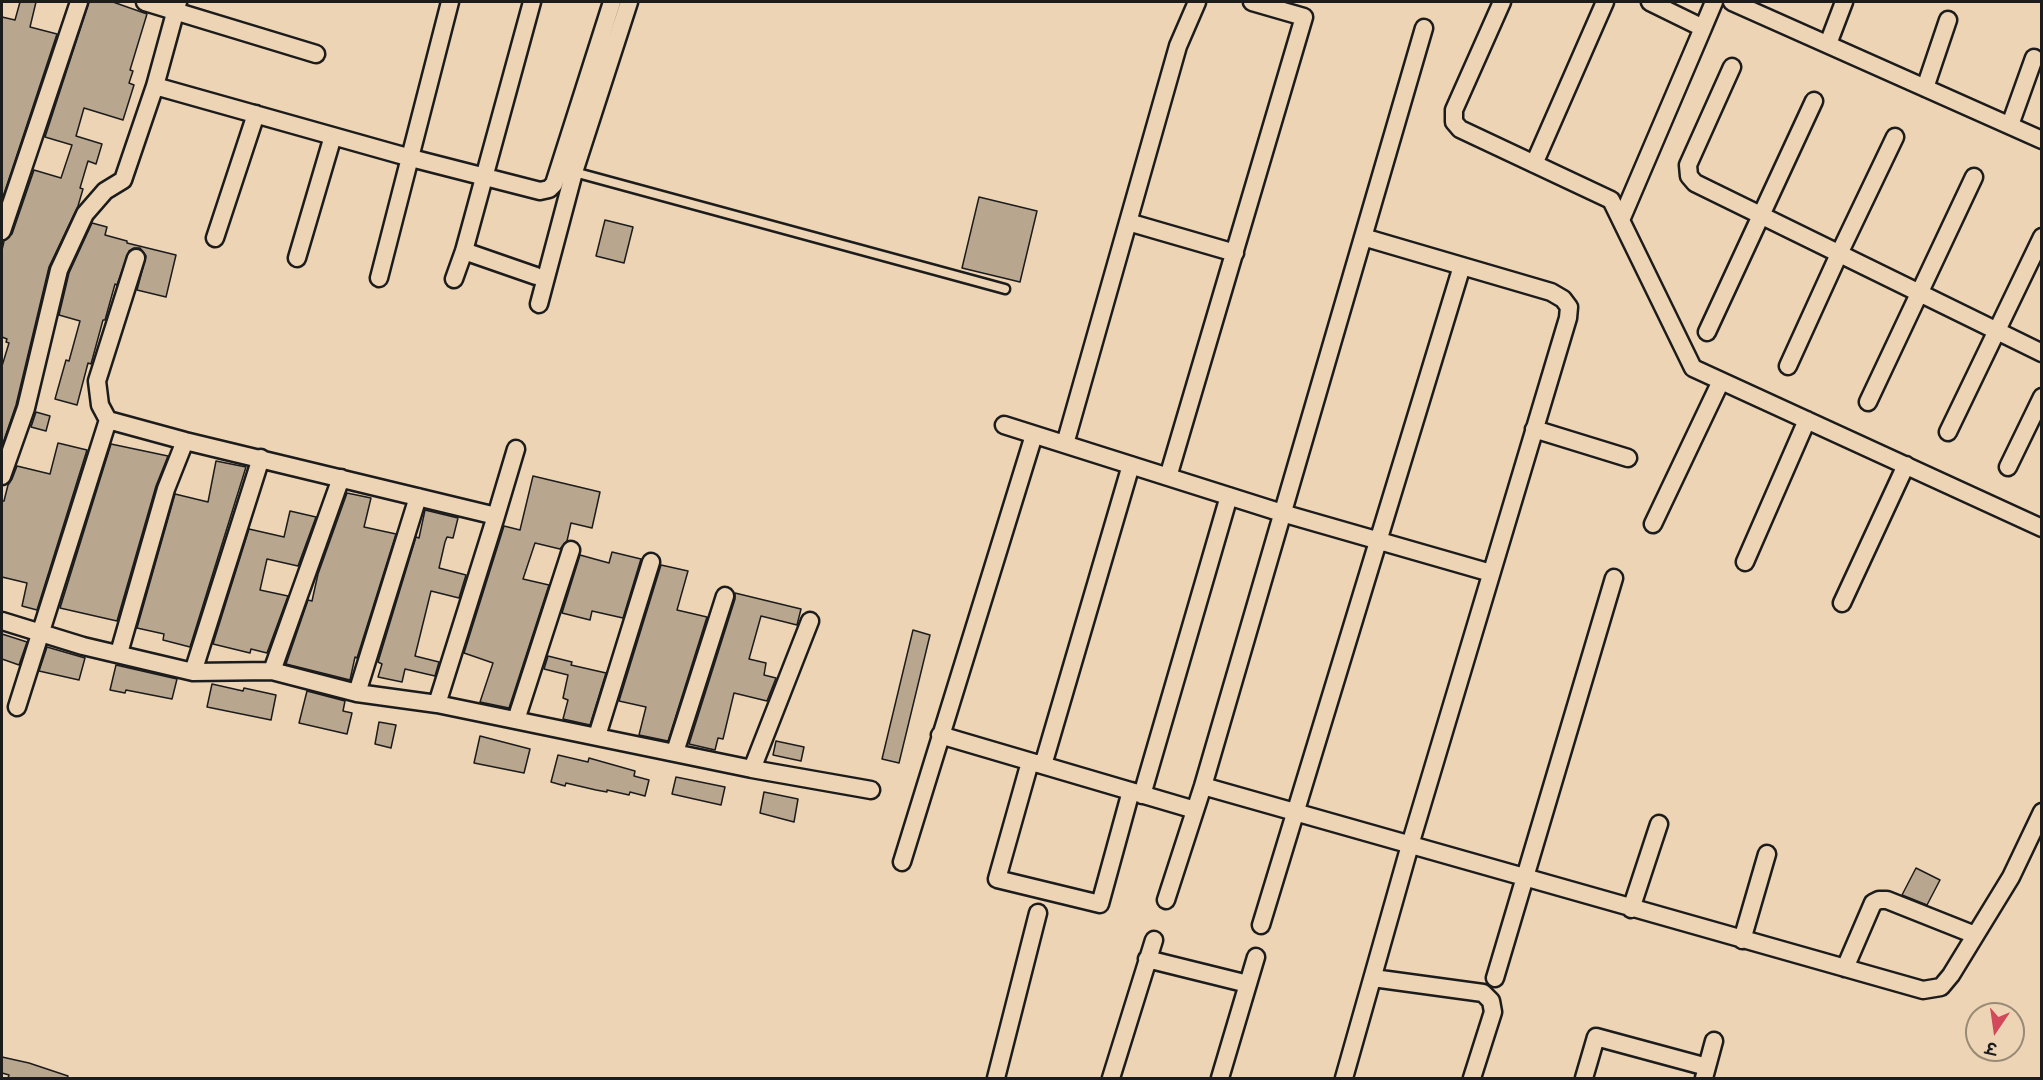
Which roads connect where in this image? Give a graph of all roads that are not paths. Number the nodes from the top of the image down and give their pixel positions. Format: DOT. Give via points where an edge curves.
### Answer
graph roads {
  1 [pos="79,2"];
  2 [pos="145,2"];
  3 [pos="450,2"];
  4 [pos="532,2"];
  5 [pos="612,2"];
  6 [pos="629,2"];
  7 [pos="1197,2"];
  8 [pos="1252,2"];
  9 [pos="1502,2"];
  10 [pos="1605,2"];
  11 [pos="1650,2"];
  12 [pos="1714,2"];
  13 [pos="1732,2"];
  14 [pos="1844,2"];
  15 [pos="177,7"];
  16 [pos="1948,20"];
  17 [pos="1424,28"];
  18 [pos="1703,28"];
  19 [pos="1828,44"];
  20 [pos="316,54"];
  21 [pos="2034,58"];
  22 [pos="1732,67"];
  23 [pos="155,86"];
  24 [pos="1925,88"];
  25 [pos="1814,101"];
  26 [pos="256,114"];
  27 [pos="2010,126"];
  28 [pos="333,136"];
  29 [pos="1895,137"];
  30 [pos="2042,140"];
  31 [pos="411,158"];
  32 [pos="1534,164"];
  33 [pos="574,172"];
  34 [pos="486,175"];
  35 [pos="1974,177"];
  36 [pos="1760,215"];
  37 [pos="1621,220"];
  38 [pos="1128,222"];
  39 [pos="2,231"];
  40 [pos="1363,237"];
  41 [pos="2042,237"];
  42 [pos="215,238"];
  43 [pos="464,251"];
  44 [pos="1234,253"];
  45 [pos="1839,254"];
  46 [pos="136,258"];
  47 [pos="297,258"];
  48 [pos="1462,266"];
  49 [pos="536,276"];
  50 [pos="379,278"];
  51 [pos="454,279"];
  52 [pos="1005,289"];
  53 [pos="1918,293"];
  54 [pos="539,304"];
  55 [pos="1998,331"];
  56 [pos="1707,332"];
  57 [pos="2042,353"];
  58 [pos="1788,366"];
  59 [pos="1721,381"];
  60 [pos="2042,397"];
  61 [pos="1868,402"];
  62 [pos="108,420"];
  63 [pos="1807,420"];
  64 [pos="1004,425"];
  65 [pos="1534,429"];
  66 [pos="1948,432"];
  67 [pos="1034,435"];
  68 [pos="185,441"];
  69 [pos="1065,444"];
  70 [pos="516,449"];
  71 [pos="6,450"];
  72 [pos="261,458"];
  73 [pos="1628,458"];
  74 [pos="1131,465"];
  75 [pos="1906,465"];
  76 [pos="2008,467"];
  77 [pos="2,476"];
  78 [pos="1168,477"];
  79 [pos="341,478"];
  80 [pos="1229,496"];
  81 [pos="418,497"];
  82 [pos="1282,513"];
  83 [pos="496,516"];
  84 [pos="1653,524"];
  85 [pos="2042,528"];
  86 [pos="1377,541"];
  87 [pos="571,550"];
  88 [pos="651,562"];
  89 [pos="1745,562"];
  90 [pos="1491,573"];
  91 [pos="1614,578"];
  92 [pos="725,596"];
  93 [pos="1842,603"];
  94 [pos="2,621"];
  95 [pos="810,621"];
  96 [pos="40,632"];
  97 [pos="119,653"];
  98 [pos="272,671"];
  99 [pos="193,672"];
  100 [pos="357,693"];
  101 [pos="437,704"];
  102 [pos="17,707"];
  103 [pos="516,720"];
  104 [pos="940,735"];
  105 [pos="597,736"];
  106 [pos="675,753"];
  107 [pos="1037,764"];
  108 [pos="752,769"];
  109 [pos="1203,786"];
  110 [pos="871,790"];
  111 [pos="1136,793"];
  112 [pos="1195,810"];
  113 [pos="2042,812"];
  114 [pos="1296,813"];
  115 [pos="1659,824"];
  116 [pos="1410,845"];
  117 [pos="1767,854"];
  118 [pos="902,861"];
  119 [pos="1525,879"];
  120 [pos="1166,900"];
  121 [pos="1631,909"];
  122 [pos="1038,913"];
  123 [pos="1261,925"];
  124 [pos="1975,935"];
  125 [pos="1154,940"];
  126 [pos="1742,940"];
  127 [pos="1256,957"];
  128 [pos="1147,959"];
  129 [pos="1845,968"];
  130 [pos="1373,978"];
  131 [pos="1495,978"];
  132 [pos="1248,984"];
  133 [pos="1714,1041"];
  134 [pos="1705,1073"];
  135 [pos="996,1078"];
  136 [pos="1111,1078"];
  137 [pos="1220,1078"];
  138 [pos="1344,1078"];
  139 [pos="1472,1078"];
  140 [pos="1584,1078"];
  1 -- 39 [label="street"];
  2 -- 15 [label="street"];
  3 -- 31 [label="street"];
  4 -- 34 [label="street"];
  5 -- 34 [label="street" via="554,184 540,191"];
  6 -- 33 [label="street"];
  7 -- 38 [label="street" via="1178,46"];
  8 -- 44 [label="street" via="1304,17"];
  9 -- 32 [label="street" via="1454,110 1454,122 1460,129"];
  10 -- 32 [label="street"];
  11 -- 18 [label="street"];
  12 -- 18 [label="street"];
  13 -- 19 [label="street"];
  14 -- 19 [label="street"];
  15 -- 20 [label="street"];
  15 -- 23 [label="street"];
  16 -- 24 [label="street"];
  17 -- 40 [label="street"];
  18 -- 37 [label="street"];
  19 -- 24 [label="street"];
  21 -- 27 [label="street"];
  22 -- 36 [label="street" via="1688,165 1689,176 1695,183"];
  23 -- 26 [label="street"];
  23 -- 71 [label="street" via="123,180 105,191 85,213 59,270 26,408"];
  24 -- 27 [label="street"];
  25 -- 36 [label="street"];
  26 -- 28 [label="street"];
  26 -- 42 [label="street"];
  27 -- 30 [label="street"];
  28 -- 31 [label="street"];
  28 -- 47 [label="street"];
  29 -- 45 [label="street"];
  31 -- 34 [label="street"];
  31 -- 50 [label="street"];
  32 -- 37 [label="street" via="1611,200"];
  33 -- 52 [label="lane"];
  33 -- 54 [label="street"];
  34 -- 43 [label="street"];
  35 -- 53 [label="street"];
  36 -- 45 [label="street"];
  36 -- 56 [label="street"];
  37 -- 59 [label="street" via="1693,368"];
  38 -- 44 [label="street"];
  38 -- 69 [label="street"];
  40 -- 48 [label="street"];
  40 -- 82 [label="street"];
  41 -- 55 [label="street"];
  43 -- 49 [label="street"];
  43 -- 51 [label="street"];
  44 -- 78 [label="street"];
  45 -- 53 [label="street"];
  45 -- 58 [label="street"];
  46 -- 62 [label="street" via="97,381 100,405"];
  48 -- 65 [label="street" via="1551,292 1563,298 1569,307"];
  48 -- 86 [label="street"];
  53 -- 55 [label="street"];
  53 -- 61 [label="street"];
  55 -- 57 [label="street"];
  55 -- 66 [label="street"];
  59 -- 63 [label="street"];
  59 -- 84 [label="street"];
  60 -- 76 [label="street"];
  62 -- 68 [label="street"];
  62 -- 96 [label="street"];
  63 -- 75 [label="street"];
  63 -- 89 [label="street"];
  64 -- 67 [label="street"];
  65 -- 73 [label="street"];
  65 -- 90 [label="street"];
  67 -- 69 [label="street"];
  67 -- 104 [label="street"];
  68 -- 72 [label="street"];
  68 -- 97 [label="street" via="166,489"];
  69 -- 74 [label="street"];
  70 -- 83 [label="street"];
  71 -- 77 [label="street"];
  72 -- 79 [label="street"];
  72 -- 99 [label="street"];
  74 -- 78 [label="street"];
  74 -- 107 [label="street"];
  75 -- 85 [label="street"];
  75 -- 93 [label="street"];
  78 -- 80 [label="street"];
  79 -- 81 [label="street"];
  79 -- 98 [label="street"];
  80 -- 82 [label="street"];
  80 -- 111 [label="street"];
  81 -- 83 [label="street"];
  81 -- 100 [label="street"];
  82 -- 86 [label="street"];
  82 -- 109 [label="street"];
  83 -- 101 [label="street"];
  86 -- 90 [label="street"];
  86 -- 114 [label="street"];
  87 -- 103 [label="street"];
  88 -- 105 [label="street"];
  90 -- 116 [label="street"];
  91 -- 119 [label="street"];
  92 -- 106 [label="street"];
  94 -- 96 [label="street"];
  95 -- 108 [label="street"];
  96 -- 97 [label="street"];
  96 -- 102 [label="street"];
  97 -- 99 [label="street"];
  98 -- 99 [label="street"];
  98 -- 100 [label="street"];
  100 -- 101 [label="street"];
  101 -- 103 [label="street"];
  103 -- 105 [label="street"];
  104 -- 107 [label="street"];
  104 -- 118 [label="street"];
  105 -- 106 [label="street"];
  106 -- 108 [label="street"];
  107 -- 111 [label="street"];
  107 -- 111 [label="street" via="997,879 1100,904"];
  108 -- 110 [label="street"];
  109 -- 112 [label="street"];
  109 -- 114 [label="street"];
  111 -- 112 [label="street"];
  112 -- 120 [label="street"];
  113 -- 124 [label="street" via="2011,876"];
  114 -- 116 [label="street"];
  114 -- 123 [label="street"];
  115 -- 121 [label="street"];
  116 -- 119 [label="street"];
  116 -- 130 [label="street"];
  117 -- 126 [label="street"];
  119 -- 121 [label="street"];
  119 -- 131 [label="street"];
  121 -- 126 [label="street"];
  122 -- 135 [label="street"];
  124 -- 129 [label="street" via="1941,987 1923,990"];
  124 -- 129 [label="street" via="1879,900 1873,903"];
  125 -- 128 [label="street"];
  126 -- 129 [label="street"];
  127 -- 132 [label="street"];
  128 -- 132 [label="street"];
  128 -- 136 [label="street"];
  130 -- 138 [label="street"];
  130 -- 139 [label="street" via="1482,993 1491,1001 1493,1012"];
  132 -- 137 [label="street"];
  133 -- 134 [label="street"];
  134 -- 140 [label="street" via="1596,1036"];
}
